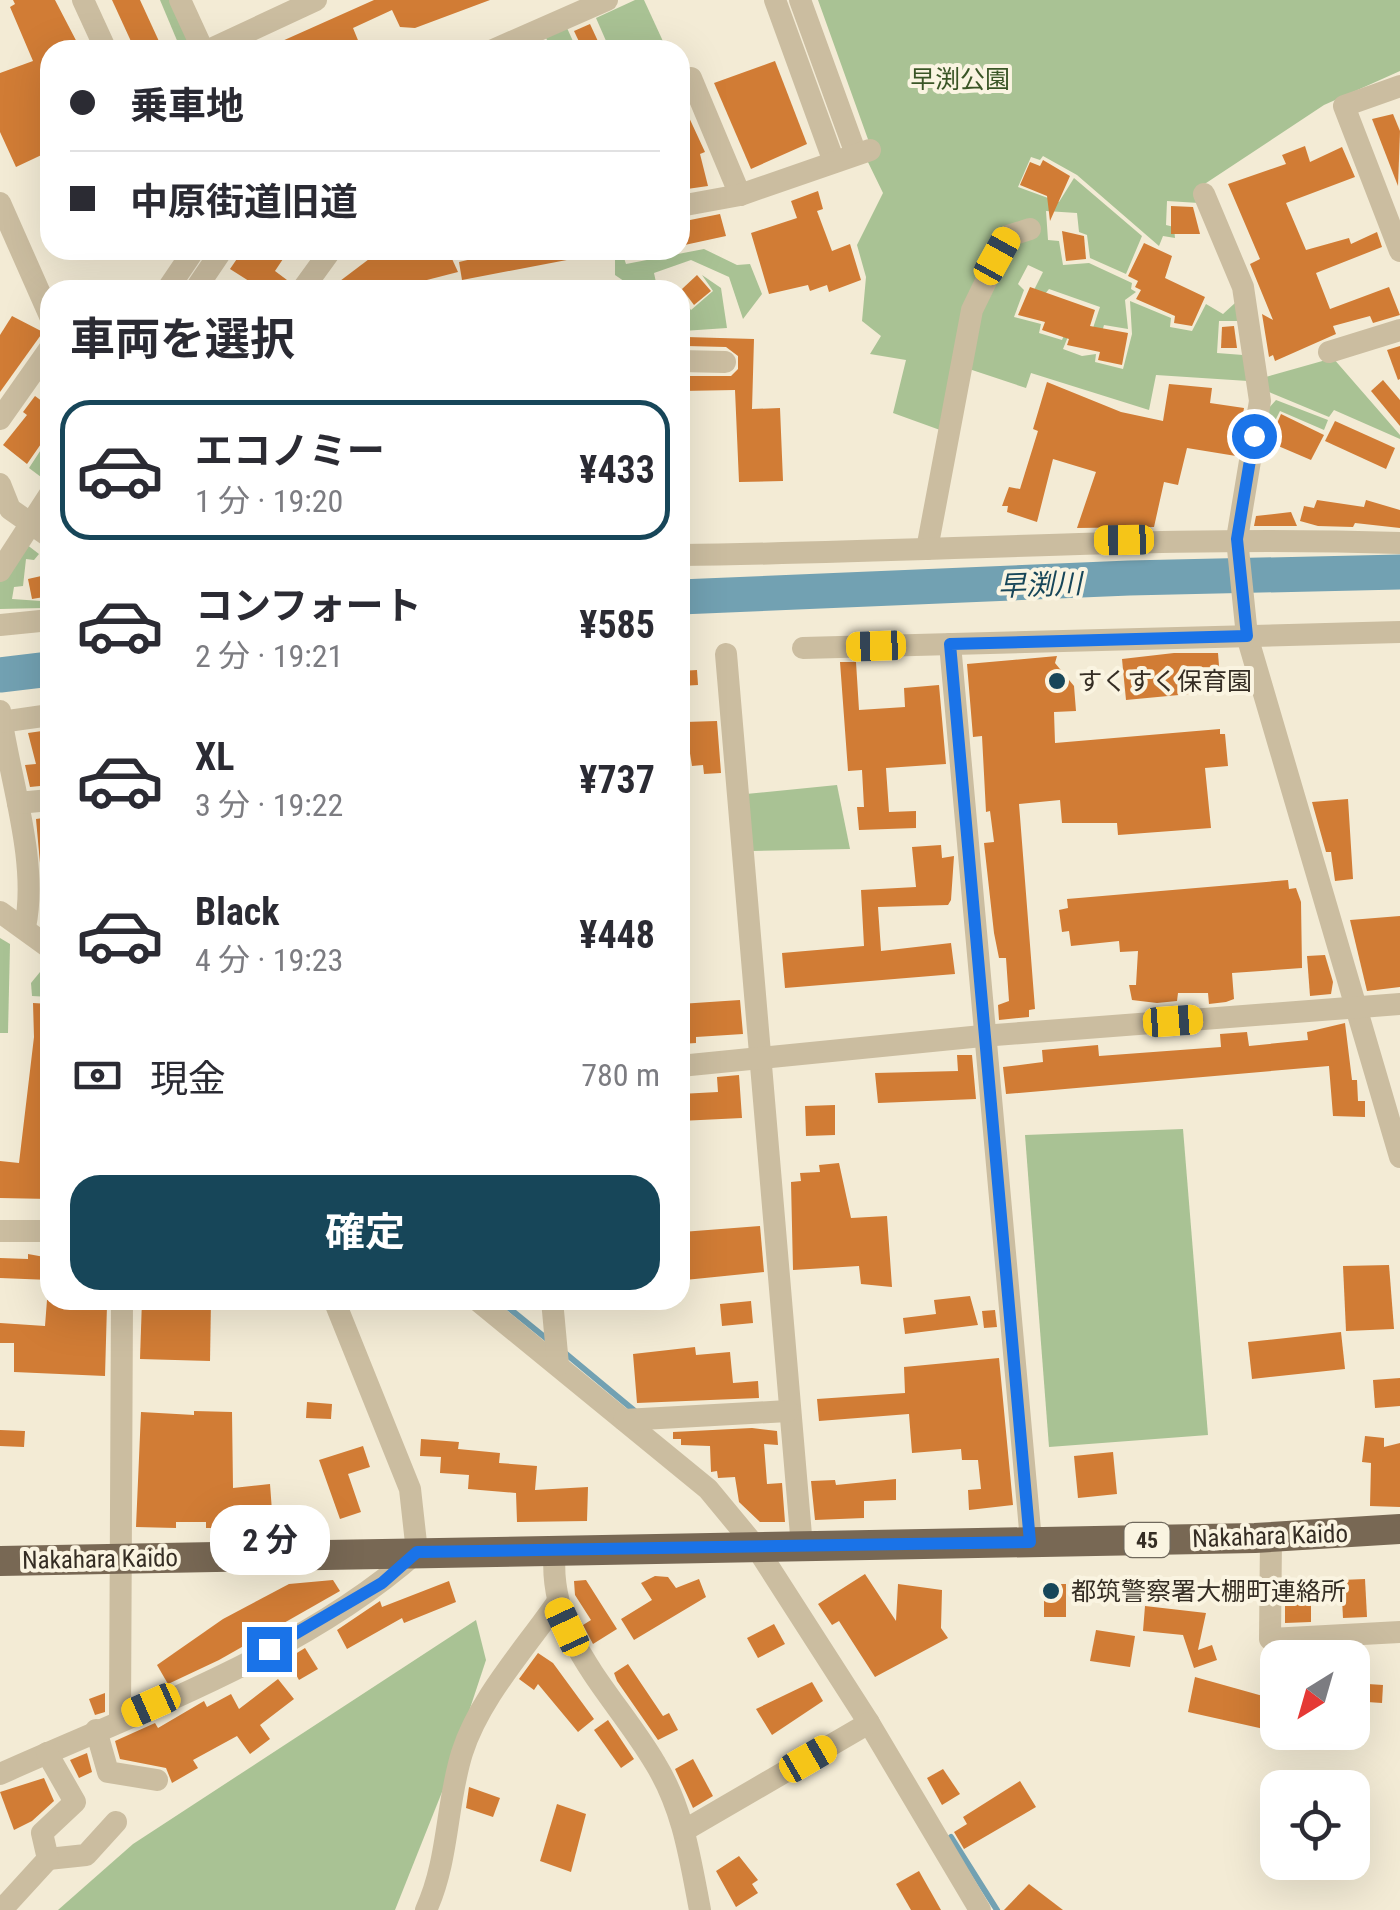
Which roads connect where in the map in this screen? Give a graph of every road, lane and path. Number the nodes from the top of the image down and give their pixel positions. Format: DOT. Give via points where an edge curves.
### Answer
graph roads {
  1 [pos="83,0"];
  2 [pos="180,0"];
  3 [pos="316,0"];
  4 [pos="608,0"];
  5 [pos="775,0"];
  6 [pos="800,0"];
  7 [pos="101,40"];
  8 [pos="201,40"];
  9 [pos="228,40"];
  10 [pos="516,40"];
  11 [pos="690,78"];
  12 [pos="1400,86"];
  13 [pos="853,155"];
  14 [pos="1204,194"];
  15 [pos="740,195"];
  16 [pos="0,203"];
  17 [pos="690,204"];
  18 [pos="1030,230"];
  19 [pos="1400,251"];
  20 [pos="195,260"];
  21 [pos="176,280"];
  22 [pos="40,293"];
  23 [pos="1400,330"];
  24 [pos="1329,352"];
  25 [pos="690,361"];
  26 [pos="40,362"];
  27 [pos="726,362"];
  28 [pos="0,420"];
  29 [pos="0,484"];
  30 [pos="40,509"];
  31 [pos="40,530"];
  32 [pos="1237,539"];
  33 [pos="1400,543"];
  34 [pos="928,549"];
  35 [pos="690,555"];
  36 [pos="0,571"];
  37 [pos="40,621"];
  38 [pos="0,625"];
  39 [pos="1400,632"];
  40 [pos="1247,636"];
  41 [pos="950,644"];
  42 [pos="802,648"];
  43 [pos="726,654"];
  44 [pos="40,716"];
  45 [pos="0,718"];
  46 [pos="40,801"];
  47 [pos="18,803"];
  48 [pos="0,912"];
  49 [pos="31,915"];
  50 [pos="1400,1004"];
  51 [pos="1355,1008"];
  52 [pos="982,1036"];
  53 [pos="758,1058"];
  54 [pos="690,1065"];
  55 [pos="1400,1157"];
  56 [pos="0,1230"];
  57 [pos="40,1231"];
  58 [pos="122,1310"];
  59 [pos="338,1310"];
  60 [pos="490,1310"];
  61 [pos="553,1310"];
  62 [pos="558,1364"];
  63 [pos="788,1411"];
  64 [pos="624,1420"];
  65 [pos="1400,1529"];
  66 [pos="1271,1538"];
  67 [pos="1030,1542"];
  68 [pos="802,1547"];
  69 [pos="756,1548"];
  70 [pos="555,1551"];
  71 [pos="417,1552"];
  72 [pos="118,1559"];
  73 [pos="0,1561"];
  74 [pos="556,1604"];
  75 [pos="1400,1632"];
  76 [pos="120,1718"];
  77 [pos="870,1723"];
  78 [pos="96,1730"];
  79 [pos="47,1753"];
  80 [pos="0,1774"];
  81 [pos="157,1780"];
  82 [pos="116,1822"];
  83 [pos="685,1830"];
  84 [pos="48,1858"];
  85 [pos="0,1906"];
  86 [pos="426,1910"];
  87 [pos="700,1910"];
  88 [pos="980,1910"];
  1 -- 7 [label="street"];
  2 -- 8 [label="street"];
  3 -- 9 [label="street"];
  4 -- 10 [label="street"];
  5 -- 13 [label="street"];
  6 -- 13 [label="street"];
  11 -- 15 [label="street"];
  12 -- 19 [label="street" via="1344,106"];
  13 -- 15 [label="street"];
  14 -- 32 [label="street" via="1243,287 1260,401"];
  15 -- 17 [label="street"];
  16 -- 22 [label="street"];
  18 -- 34 [label="street" via="1008,236 972,310"];
  20 -- 21 [label="street"];
  23 -- 24 [label="street"];
  25 -- 27 [label="street"];
  26 -- 28 [label="street"];
  29 -- 31 [label="street" via="10,509"];
  30 -- 36 [label="street"];
  32 -- 33 [label="street"];
  32 -- 34 [label="street"];
  32 -- 40 [label="street"];
  34 -- 35 [label="street"];
  37 -- 38 [label="street"];
  39 -- 40 [label="street"];
  40 -- 41 [label="street"];
  40 -- 51 [label="street"];
  41 -- 42 [label="street"];
  41 -- 52 [label="street"];
  43 -- 53 [label="street"];
  44 -- 45 [label="street"];
  45 -- 47 [label="street"];
  46 -- 47 [label="street"];
  47 -- 49 [label="street"];
  48 -- 49 [label="street"];
  50 -- 51 [label="street"];
  51 -- 52 [label="street"];
  51 -- 55 [label="street"];
  52 -- 53 [label="street"];
  52 -- 67 [label="street"];
  53 -- 54 [label="street"];
  53 -- 63 [label="street"];
  56 -- 57 [label="street"];
  58 -- 72 [label="street"];
  59 -- 71 [label="street" via="410,1489"];
  60 -- 62 [label="street"];
  61 -- 62 [label="street"];
  62 -- 64 [label="street"];
  63 -- 64 [label="street"];
  63 -- 68 [label="street"];
  64 -- 69 [label="street" via="708,1489"];
  65 -- 66 [label="main road, Nakahara Kaido / 45"];
  66 -- 67 [label="main road, Nakahara Kaido / 45"];
  66 -- 75 [label="street" via="1270,1639"];
  67 -- 68 [label="main road, Nakahara Kaido / 45"];
  68 -- 69 [label="main road, Nakahara Kaido / 45"];
  69 -- 70 [label="main road, Nakahara Kaido / 45"];
  69 -- 77 [label="street"];
  70 -- 71 [label="main road, Nakahara Kaido / 45"];
  70 -- 74 [label="street"];
  71 -- 72 [label="main road, Nakahara Kaido / 45"];
  71 -- 76 [label="street" via="382,1583 296,1635"];
  72 -- 73 [label="main road, Nakahara Kaido / 45"];
  72 -- 76 [label="street"];
  74 -- 83 [label="street" via="578,1650 656,1764"];
  74 -- 86 [label="street" via="484,1707 462,1752 437,1887"];
  76 -- 78 [label="street"];
  77 -- 83 [label="street"];
  77 -- 88 [label="street"];
  78 -- 79 [label="street"];
  78 -- 81 [label="street" via="108,1772"];
  79 -- 80 [label="street"];
  79 -- 84 [label="street" via="75,1802 42,1833"];
  82 -- 84 [label="street" via="86,1855"];
  83 -- 87 [label="street"];
  84 -- 85 [label="street"];
}
